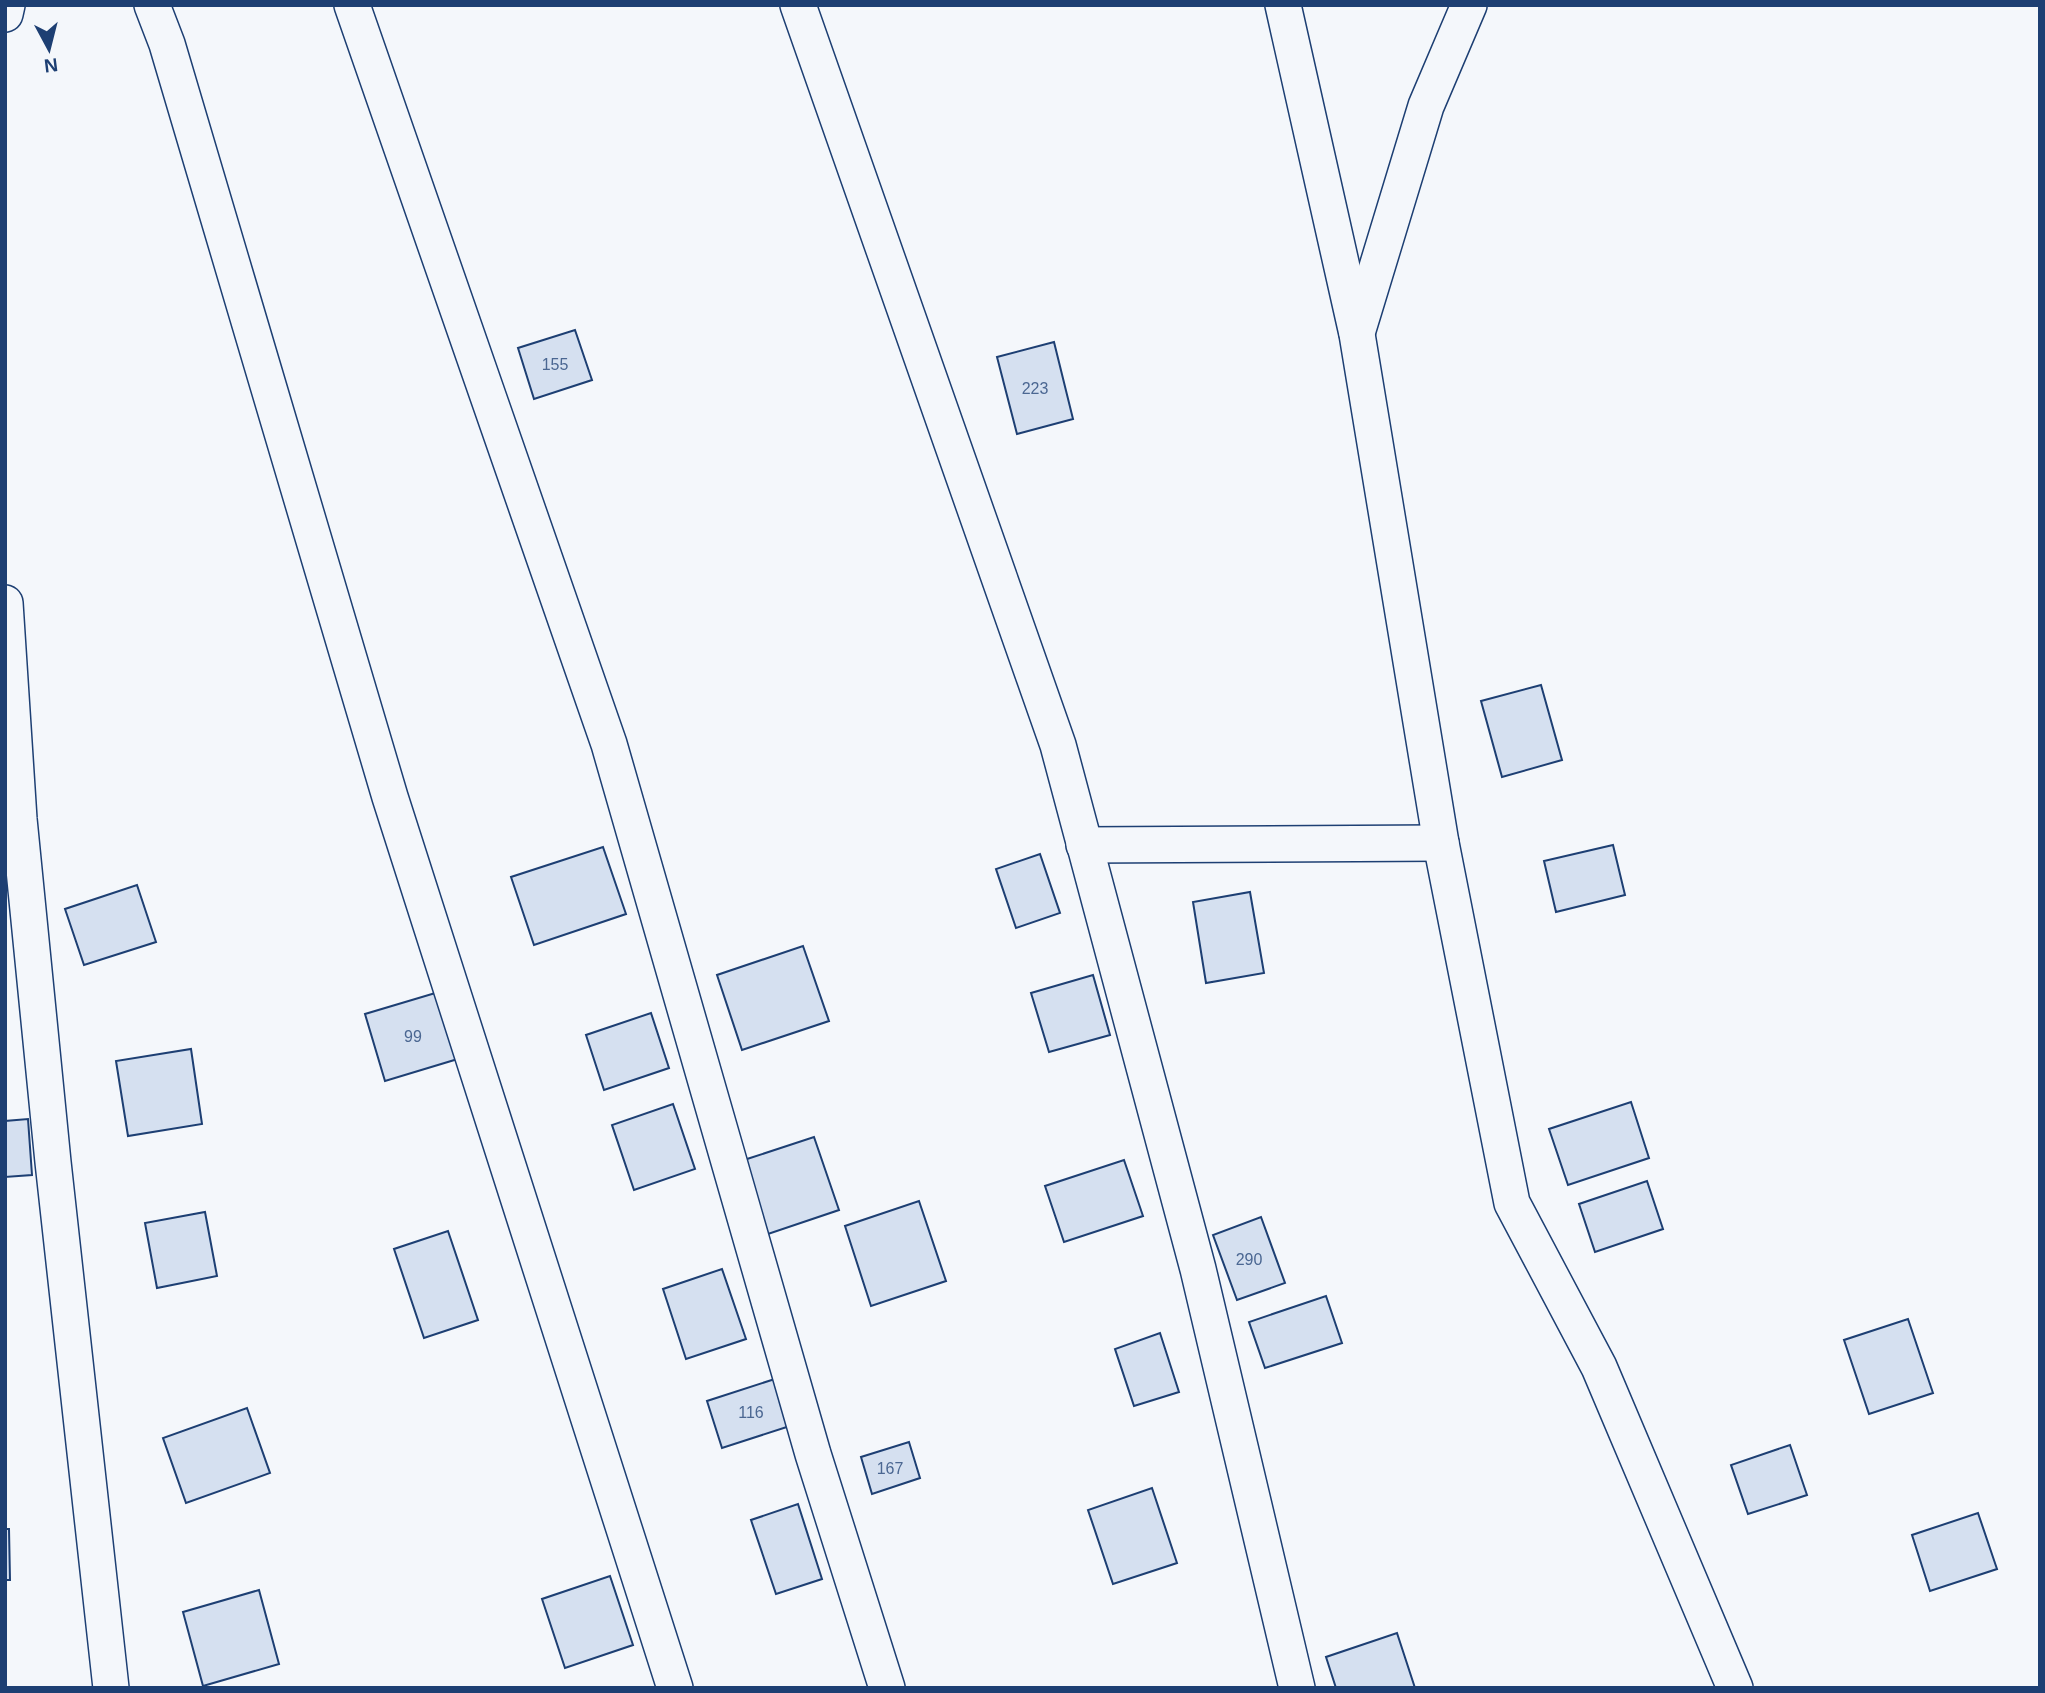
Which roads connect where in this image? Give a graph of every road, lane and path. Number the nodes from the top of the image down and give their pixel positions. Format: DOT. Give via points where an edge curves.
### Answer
graph roads {
  1 [pos="7,5"];
  2 [pos="152,5"];
  3 [pos="352,5"];
  4 [pos="798,5"];
  5 [pos="1283,5"];
  6 [pos="1469,5"];
  7 [pos="5,13"];
  8 [pos="1357,334"];
  9 [pos="5,603"];
  10 [pos="1441,843"];
  11 [pos="1084,845"];
  12 [pos="111,1688"];
  13 [pos="675,1688"];
  14 [pos="887,1688"];
  15 [pos="1297,1688"];
  16 [pos="1735,1688"];
  1 -- 7 [label="street"];
  2 -- 13 [label="street" via="390,797"];
  3 -- 14 [label="street" via="609,744 813,1454"];
  4 -- 11 [label="street" via="1058,746"];
  5 -- 8 [label="street"];
  6 -- 8 [label="street" via="1426,106"];
  8 -- 10 [label="street"];
  9 -- 12 [label="street" via="21,847"];
  10 -- 11 [label="street"];
  10 -- 16 [label="street" via="1512,1203 1599,1367"];
  11 -- 15 [label="street" via="1198,1269"];
}
